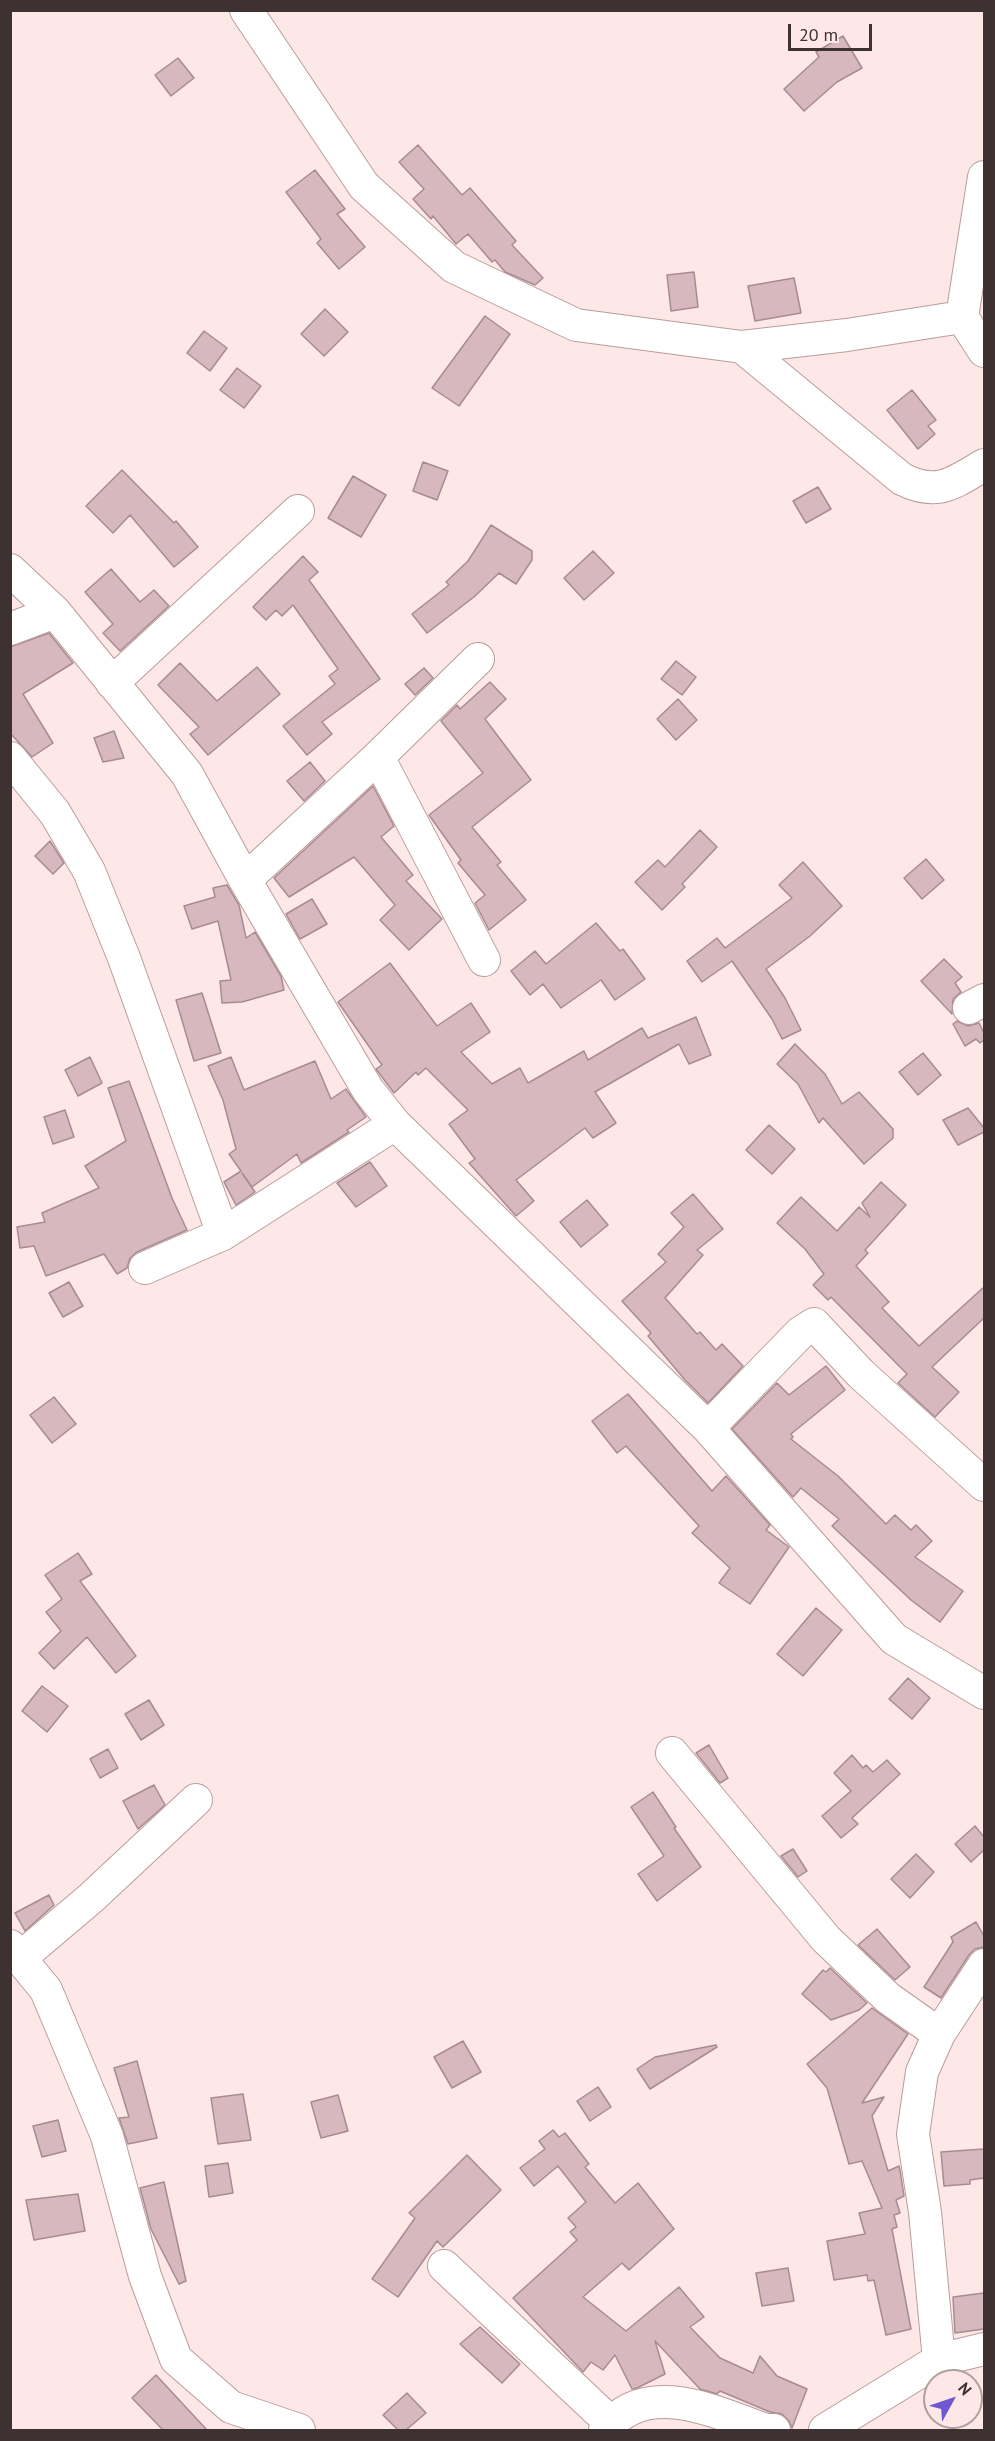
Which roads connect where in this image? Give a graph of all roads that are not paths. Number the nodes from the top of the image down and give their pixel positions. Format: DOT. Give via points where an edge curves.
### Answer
graph roads {
  1 [pos="246,10"];
  2 [pos="984,177"];
  3 [pos="962,317"];
  4 [pos="742,347"];
  5 [pos="984,351"];
  6 [pos="984,465"];
  7 [pos="298,511"];
  8 [pos="10,570"];
  9 [pos="55,612"];
  10 [pos="10,628"];
  11 [pos="478,659"];
  12 [pos="112,682"];
  13 [pos="378,757"];
  14 [pos="10,758"];
  15 [pos="245,879"];
  16 [pos="484,960"];
  17 [pos="395,1124"];
  18 [pos="223,1234"];
  19 [pos="144,1268"];
  20 [pos="708,1428"];
  21 [pos="984,1485"];
  22 [pos="984,1693"];
  23 [pos="672,1753"];
  24 [pos="196,1800"];
  25 [pos="15,1952"];
  26 [pos="984,1965"];
  27 [pos="939,2034"];
  28 [pos="444,2266"];
  29 [pos="984,2349"];
  30 [pos="939,2360"];
  31 [pos="608,2427"];
  32 [pos="297,2430"];
  33 [pos="774,2430"];
  34 [pos="825,2430"];
  1 -- 4 [label="street" via="364,186 454,267 576,325"];
  2 -- 3 [label="street"];
  3 -- 4 [label="street" via="847,336"];
  3 -- 5 [label="street"];
  4 -- 6 [label="street" via="903,479 920,488 946,487"];
  7 -- 12 [label="street"];
  8 -- 9 [label="street"];
  9 -- 10 [label="street"];
  9 -- 12 [label="street"];
  11 -- 13 [label="street"];
  12 -- 15 [label="street" via="188,774"];
  13 -- 15 [label="street"];
  13 -- 16 [label="street"];
  14 -- 18 [label="street" via="55,813 88,871 124,958"];
  15 -- 17 [label="street" via="368,1089"];
  17 -- 18 [label="street"];
  17 -- 20 [label="street"];
  18 -- 19 [label="street"];
  20 -- 21 [label="street" via="814,1324 861,1374"];
  20 -- 22 [label="street" via="894,1639"];
  23 -- 27 [label="street" via="826,1939 888,1998"];
  24 -- 25 [label="street"];
  25 -- 32 [label="street" via="46,1990 107,2136 145,2276 176,2359 231,2407"];
  26 -- 27 [label="street"];
  27 -- 30 [label="street" via="922,2072 913,2134 925,2212"];
  28 -- 31 [label="street"];
  29 -- 30 [label="street"];
  30 -- 34 [label="street"];
  31 -- 33 [label="street" via="634,2406 678,2390 766,2430"];
}
